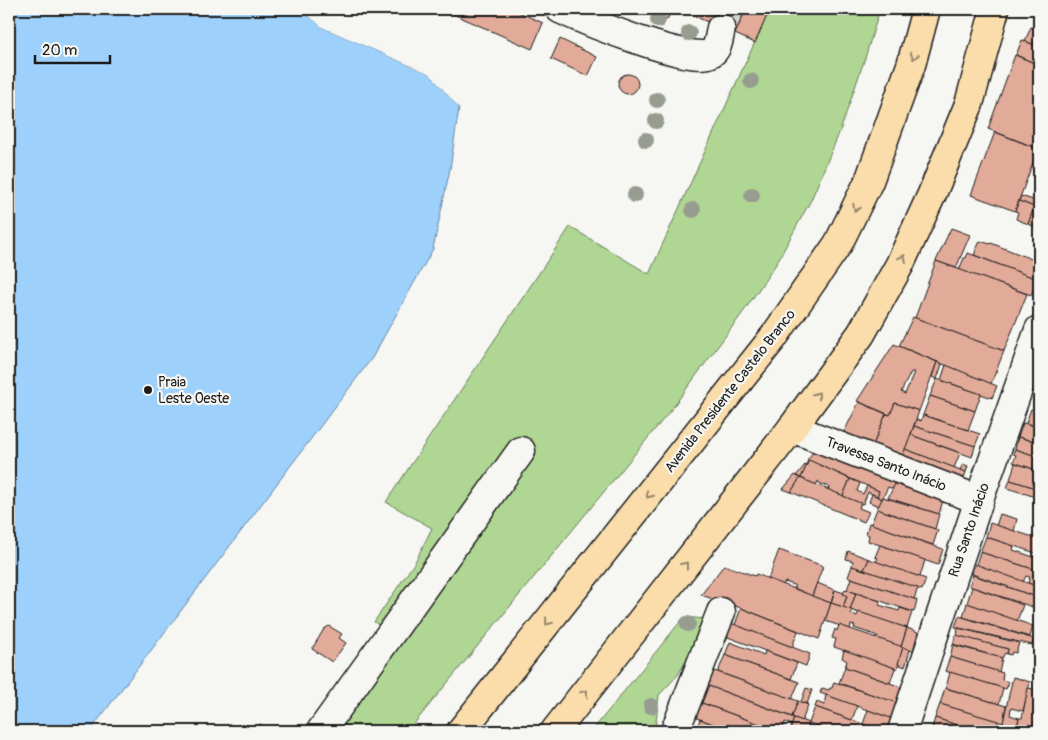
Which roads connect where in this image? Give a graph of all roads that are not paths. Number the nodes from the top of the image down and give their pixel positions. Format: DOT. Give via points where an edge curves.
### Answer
graph roads {
  1 [pos="926,9"];
  2 [pos="995,9"];
  3 [pos="573,12"];
  4 [pos="721,28"];
  5 [pos="1039,330"];
  6 [pos="1031,380"];
  7 [pos="792,428"];
  8 [pos="521,451"];
  9 [pos="979,500"];
  10 [pos="721,612"];
  11 [pos="321,731"];
  12 [pos="461,731"];
  13 [pos="555,731"];
  14 [pos="675,731"];
  15 [pos="902,731"];
  1 -- 12 [label="main road, Avenida Presidente Castelo Branco, one-way" via="911,65 872,172 838,244 773,338"];
  7 -- 2 [label="main road, one-way" via="861,334 900,264 968,104"];
  3 -- 4 [label="street" via="666,49 701,55 716,48"];
  5 -- 6 [label="street, Rua Santo Inácio"];
  6 -- 9 [label="street, Rua Santo Inácio"];
  7 -- 9 [label="street, Travessa Santo Inácio"];
  13 -- 7 [label="main road, one-way"];
  8 -- 11 [label="street"];
  9 -- 15 [label="street, Rua Santo Inácio"];
  10 -- 14 [label="street"];
}
